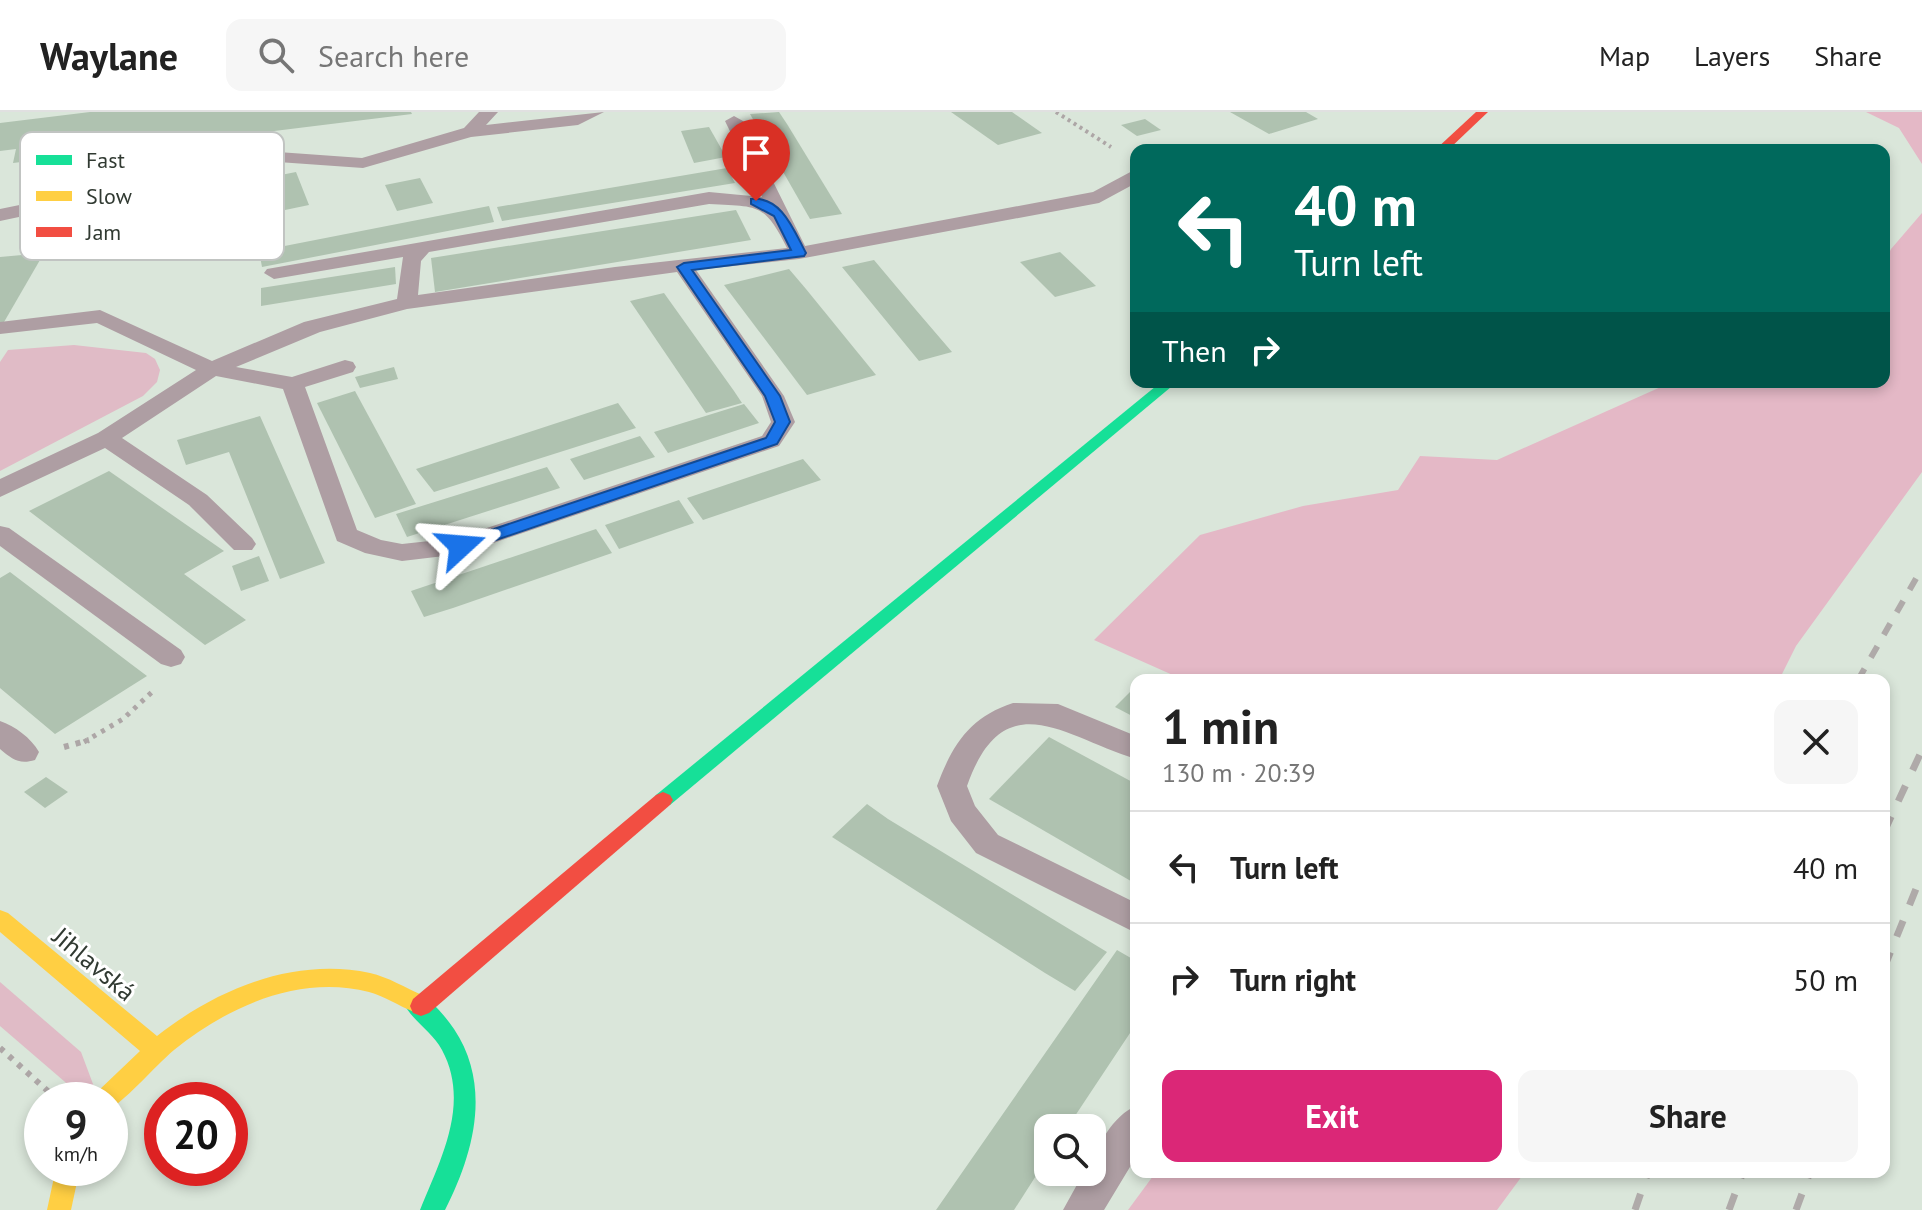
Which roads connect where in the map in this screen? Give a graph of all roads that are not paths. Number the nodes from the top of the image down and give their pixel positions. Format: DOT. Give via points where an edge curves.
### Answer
graph roads {
  1 [pos="489,112"];
  2 [pos="595,112"];
  3 [pos="1482,112"];
  4 [pos="734,121"];
  5 [pos="470,132"];
  6 [pos="1447,144"];
  7 [pos="284,157"];
  8 [pos="1130,179"];
  9 [pos="20,211"];
  10 [pos="779,214"];
  11 [pos="0,215"];
  12 [pos="422,248"];
  13 [pos="799,253"];
  14 [pos="684,267"];
  15 [pos="274,273"];
  16 [pos="407,303"];
  17 [pos="0,328"];
  18 [pos="345,367"];
  19 [pos="212,369"];
  20 [pos="293,384"];
  21 [pos="1163,388"];
  22 [pos="106,438"];
  23 [pos="0,489"];
  24 [pos="3,540"];
  25 [pos="243,544"];
  26 [pos="171,657"];
  27 [pos="0,732"];
  28 [pos="1130,745"];
  29 [pos="24,752"];
  30 [pos="1130,916"];
  31 [pos="0,919"];
  32 [pos="421,1006"];
  33 [pos="154,1048"];
  34 [pos="122,1082"];
  35 [pos="1130,1133"];
  36 [pos="64,1186"];
  37 [pos="59,1210"];
  38 [pos="432,1210"];
  39 [pos="1082,1210"];
  1 -- 5 [label="lane"];
  2 -- 5 [label="lane" via="578,120"];
  3 -- 6 [label="main road"];
  4 -- 10 [label="lane"];
  5 -- 7 [label="lane" via="363,163"];
  8 -- 13 [label="lane" via="1099,197"];
  9 -- 11 [label="lane"];
  10 -- 12 [label="lane" via="756,201 709,198"];
  10 -- 13 [label="lane"];
  12 -- 15 [label="lane"];
  12 -- 16 [label="lane" via="411,260"];
  13 -- 14 [label="lane"];
  14 -- 16 [label="lane"];
  14 -- 20 [label="lane" via="773,396 783,422 771,441 461,546 392,553 346,535"];
  16 -- 19 [label="lane" via="312,327"];
  17 -- 19 [label="lane" via="100,316"];
  18 -- 20 [label="lane"];
  19 -- 20 [label="lane"];
  19 -- 22 [label="lane"];
  21 -- 32 [label="main road" via="764,714"];
  22 -- 23 [label="lane"];
  22 -- 25 [label="lane" via="198,500"];
  24 -- 26 [label="lane"];
  27 -- 29 [label="lane"];
  28 -- 30 [label="lane" via="1058,715 1013,714 985,728 963,755 952,786 962,812 987,844"];
  31 -- 33 [label="main road, Jihlavská"];
  32 -- 33 [label="main road" via="359,981 284,983 204,1014"];
  32 -- 38 [label="main road" via="448,1034 467,1090 464,1135"];
  33 -- 34 [label="main road"];
  35 -- 39 [label="lane"];
  36 -- 37 [label="main road"];
}
